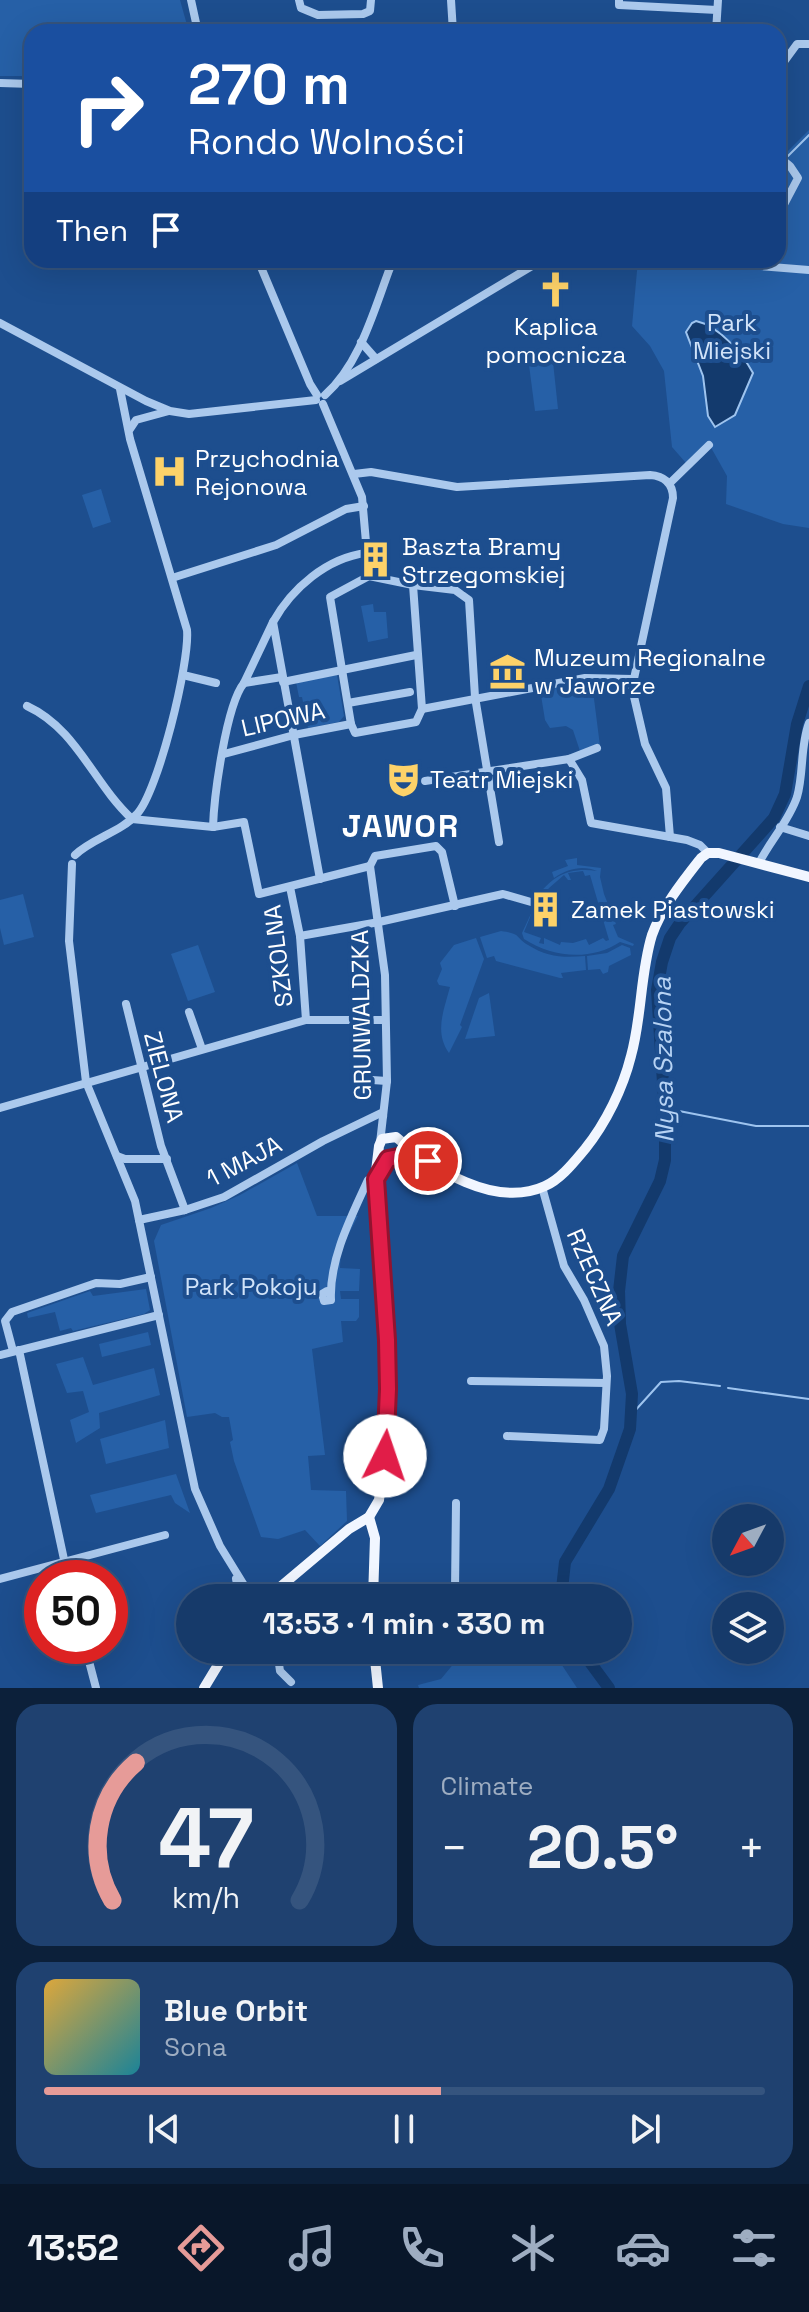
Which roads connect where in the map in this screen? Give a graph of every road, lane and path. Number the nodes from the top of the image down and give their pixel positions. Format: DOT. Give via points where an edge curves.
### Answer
graph roads {
  1 [pos="191,0"];
  2 [pos="299,0"];
  3 [pos="371,0"];
  4 [pos="451,0"];
  5 [pos="619,0"];
  6 [pos="661,3"];
  7 [pos="718,5"];
  8 [pos="196,24"];
  9 [pos="452,24"];
  10 [pos="809,44"];
  11 [pos="786,59"];
  12 [pos="0,83"];
  13 [pos="24,84"];
  14 [pos="786,163"];
  15 [pos="786,201"];
  16 [pos="786,267"];
  17 [pos="261,268"];
  18 [pos="390,268"];
  19 [pos="529,268"];
  20 [pos="809,270"];
  21 [pos="0,323"];
  22 [pos="361,342"];
  23 [pos="376,359"];
  24 [pos="340,381"];
  25 [pos="311,387"];
  26 [pos="120,389"];
  27 [pos="320,399"];
  28 [pos="304,400"];
  29 [pos="170,411"];
  30 [pos="130,430"];
  31 [pos="709,445"];
  32 [pos="354,474"];
  33 [pos="667,481"];
  34 [pos="364,506"];
  35 [pos="366,553"];
  36 [pos="369,576"];
  37 [pos="172,578"];
  38 [pos="413,585"];
  39 [pos="273,622"];
  40 [pos="416,655"];
  41 [pos="342,671"];
  42 [pos="183,675"];
  43 [pos="283,679"];
  44 [pos="633,679"];
  45 [pos="216,683"];
  46 [pos="244,683"];
  47 [pos="410,692"];
  48 [pos="475,697"];
  49 [pos="348,703"];
  50 [pos="27,706"];
  51 [pos="422,709"];
  52 [pos="809,723"];
  53 [pos="351,724"];
  54 [pos="294,735"];
  55 [pos="597,748"];
  56 [pos="224,754"];
  57 [pos="569,759"];
  58 [pos="486,770"];
  59 [pos="425,781"];
  60 [pos="132,819"];
  61 [pos="213,827"];
  62 [pos="780,827"];
  63 [pos="809,836"];
  64 [pos="670,837"];
  65 [pos="499,842"];
  66 [pos="714,853"];
  67 [pos="757,863"];
  68 [pos="370,866"];
  69 [pos="809,877"];
  70 [pos="320,879"];
  71 [pos="290,887"];
  72 [pos="538,904"];
  73 [pos="455,906"];
  74 [pos="379,922"];
  75 [pos="300,936"];
  76 [pos="126,1004"];
  77 [pos="189,1012"];
  78 [pos="306,1020"];
  79 [pos="385,1020"];
  80 [pos="202,1049"];
  81 [pos="141,1066"];
  82 [pos="372,1080"];
  83 [pos="387,1081"];
  84 [pos="86,1082"];
  85 [pos="0,1108"];
  86 [pos="383,1116"];
  87 [pos="363,1123"];
  88 [pos="381,1129"];
  89 [pos="398,1139"];
  90 [pos="379,1146"];
  91 [pos="117,1156"];
  92 [pos="393,1158"];
  93 [pos="167,1159"];
  94 [pos="428,1161"];
  95 [pos="372,1180"];
  96 [pos="542,1187"];
  97 [pos="185,1210"];
  98 [pos="139,1220"];
  99 [pos="151,1277"];
  100 [pos="330,1293"];
  101 [pos="159,1315"];
  102 [pos="16,1351"];
  103 [pos="0,1355"];
  104 [pos="471,1381"];
  105 [pos="606,1383"];
  106 [pos="507,1436"];
  107 [pos="456,1503"];
  108 [pos="369,1517"];
  109 [pos="165,1535"];
  110 [pos="64,1560"];
  111 [pos="76,1560"];
  112 [pos="229,1563"];
  113 [pos="24,1573"];
  114 [pos="0,1579"];
  115 [pos="236,1584"];
  116 [pos="243,1584"];
  117 [pos="284,1584"];
  118 [pos="373,1584"];
  119 [pos="455,1584"];
  120 [pos="90,1664"];
  121 [pos="219,1664"];
  122 [pos="279,1664"];
  123 [pos="375,1664"];
  124 [pos="291,1682"];
  125 [pos="96,1688"];
  126 [pos="204,1688"];
  127 [pos="378,1688"];
  1 -- 8 [label="street"];
  2 -- 3 [label="street" via="301,8 318,15 363,14 370,11"];
  4 -- 9 [label="street"];
  5 -- 6 [label="street" via="619,5"];
  6 -- 7 [label="street"];
  10 -- 11 [label="street" via="797,44"];
  12 -- 13 [label="street"];
  14 -- 15 [label="street" via="798,178"];
  16 -- 20 [label="street"];
  17 -- 25 [label="street"];
  18 -- 22 [label="street"];
  19 -- 23 [label="street"];
  21 -- 26 [label="street"];
  22 -- 23 [label="street"];
  22 -- 24 [label="street"];
  23 -- 24 [label="street"];
  24 -- 27 [label="street"];
  25 -- 27 [label="street"];
  25 -- 28 [label="street"];
  26 -- 29 [label="street"];
  26 -- 30 [label="street"];
  27 -- 28 [label="street"];
  27 -- 32 [label="street"];
  28 -- 29 [label="street" via="189,414"];
  29 -- 30 [label="street" via="136,420"];
  30 -- 37 [label="street"];
  31 -- 33 [label="street"];
  32 -- 33 [label="street" via="371,472 457,487 650,475"];
  32 -- 34 [label="street"];
  33 -- 44 [label="street" via="673,498"];
  34 -- 35 [label="street"];
  34 -- 37 [label="street" via="346,509 276,545"];
  35 -- 36 [label="street"];
  35 -- 39 [label="street" via="344,556 325,567 293,595"];
  36 -- 38 [label="street"];
  36 -- 41 [label="street" via="330,597"];
  37 -- 42 [label="street" via="187,630"];
  38 -- 40 [label="street"];
  38 -- 48 [label="street" via="455,590 469,600"];
  39 -- 43 [label="street"];
  39 -- 46 [label="street"];
  40 -- 41 [label="street"];
  40 -- 51 [label="street"];
  41 -- 43 [label="street"];
  41 -- 49 [label="street"];
  42 -- 45 [label="street"];
  42 -- 60 [label="street" via="147,798"];
  43 -- 46 [label="street"];
  43 -- 54 [label="street"];
  44 -- 48 [label="street" via="585,678"];
  44 -- 64 [label="street" via="641,732 666,788"];
  46 -- 56 [label="street" via="232,707"];
  47 -- 49 [label="street"];
  48 -- 51 [label="street"];
  48 -- 58 [label="street"];
  49 -- 53 [label="street"];
  50 -- 60 [label="street" via="64,731"];
  51 -- 53 [label="street, LIPOWA" via="416,722 355,733"];
  52 -- 62 [label="street" via="796,801"];
  53 -- 54 [label="street, LIPOWA"];
  54 -- 56 [label="street, LIPOWA"];
  54 -- 70 [label="street"];
  55 -- 57 [label="street"];
  56 -- 61 [label="street"];
  57 -- 58 [label="street"];
  57 -- 64 [label="street" via="582,780 591,823"];
  58 -- 59 [label="street"];
  58 -- 65 [label="street"];
  60 -- 61 [label="street"];
  60 -- 84 [label="street" via="93,840 74,860 69,941"];
  61 -- 71 [label="street" via="244,822 259,894"];
  62 -- 63 [label="street"];
  62 -- 67 [label="street"];
  64 -- 66 [label="street"];
  66 -- 67 [label="main road"];
  66 -- 96 [label="main road" via="701,858 661,914 633,1048 605,1118 572,1163"];
  67 -- 69 [label="main road"];
  68 -- 70 [label="street"];
  68 -- 73 [label="street" via="375,856 436,846"];
  68 -- 74 [label="street, GRUNWALDZKA"];
  70 -- 71 [label="street"];
  71 -- 75 [label="street, SZKOLNA"];
  72 -- 73 [label="street" via="503,894"];
  73 -- 74 [label="street"];
  74 -- 75 [label="street"];
  74 -- 79 [label="street, GRUNWALDZKA"];
  75 -- 78 [label="street, SZKOLNA"];
  76 -- 81 [label="street, ZIELONA"];
  77 -- 80 [label="street"];
  78 -- 79 [label="street"];
  78 -- 80 [label="street"];
  79 -- 83 [label="street, GRUNWALDZKA"];
  80 -- 81 [label="street"];
  81 -- 84 [label="street"];
  81 -- 93 [label="street, ZIELONA"];
  82 -- 83 [label="street"];
  83 -- 86 [label="street, GRUNWALDZKA"];
  84 -- 85 [label="street"];
  84 -- 91 [label="street"];
  86 -- 87 [label="street, 1 MAJA"];
  86 -- 88 [label="street, GRUNWALDZKA"];
  86 -- 89 [label="street"];
  87 -- 88 [label="street"];
  87 -- 97 [label="street, 1 MAJA" via="224,1197"];
  88 -- 90 [label="street, GRUNWALDZKA"];
  89 -- 90 [label="main road" via="386,1137"];
  89 -- 92 [label="main road" via="402,1149"];
  89 -- 94 [label="main road"];
  90 -- 92 [label="main road"];
  90 -- 95 [label="main road"];
  91 -- 93 [label="street, ZIELONA"];
  91 -- 98 [label="street"];
  92 -- 94 [label="main road"];
  92 -- 95 [label="main road"];
  93 -- 97 [label="street, ZIELONA"];
  94 -- 96 [label="main road" via="491,1192 520,1194"];
  95 -- 100 [label="street" via="337,1253"];
  95 -- 108 [label="main road" via="386,1291 388,1389 383,1473 378,1504"];
  96 -- 105 [label="street, RZECZNA" via="564,1266 604,1346"];
  97 -- 98 [label="street, 1 MAJA"];
  98 -- 99 [label="street"];
  99 -- 101 [label="street"];
  99 -- 102 [label="street" via="96,1283 12,1312 5,1321"];
  101 -- 102 [label="street"];
  101 -- 112 [label="street" via="195,1489"];
  102 -- 103 [label="street"];
  102 -- 110 [label="street"];
  104 -- 105 [label="street"];
  105 -- 106 [label="street, RZECZNA" via="600,1440"];
  107 -- 119 [label="street"];
  108 -- 117 [label="main road"];
  108 -- 118 [label="main road" via="375,1538"];
  109 -- 111 [label="street"];
  112 -- 115 [label="street"];
  112 -- 116 [label="street"];
  113 -- 114 [label="street"];
  120 -- 125 [label="street"];
  121 -- 126 [label="main road"];
  122 -- 124 [label="street"];
  123 -- 127 [label="main road"];
}
